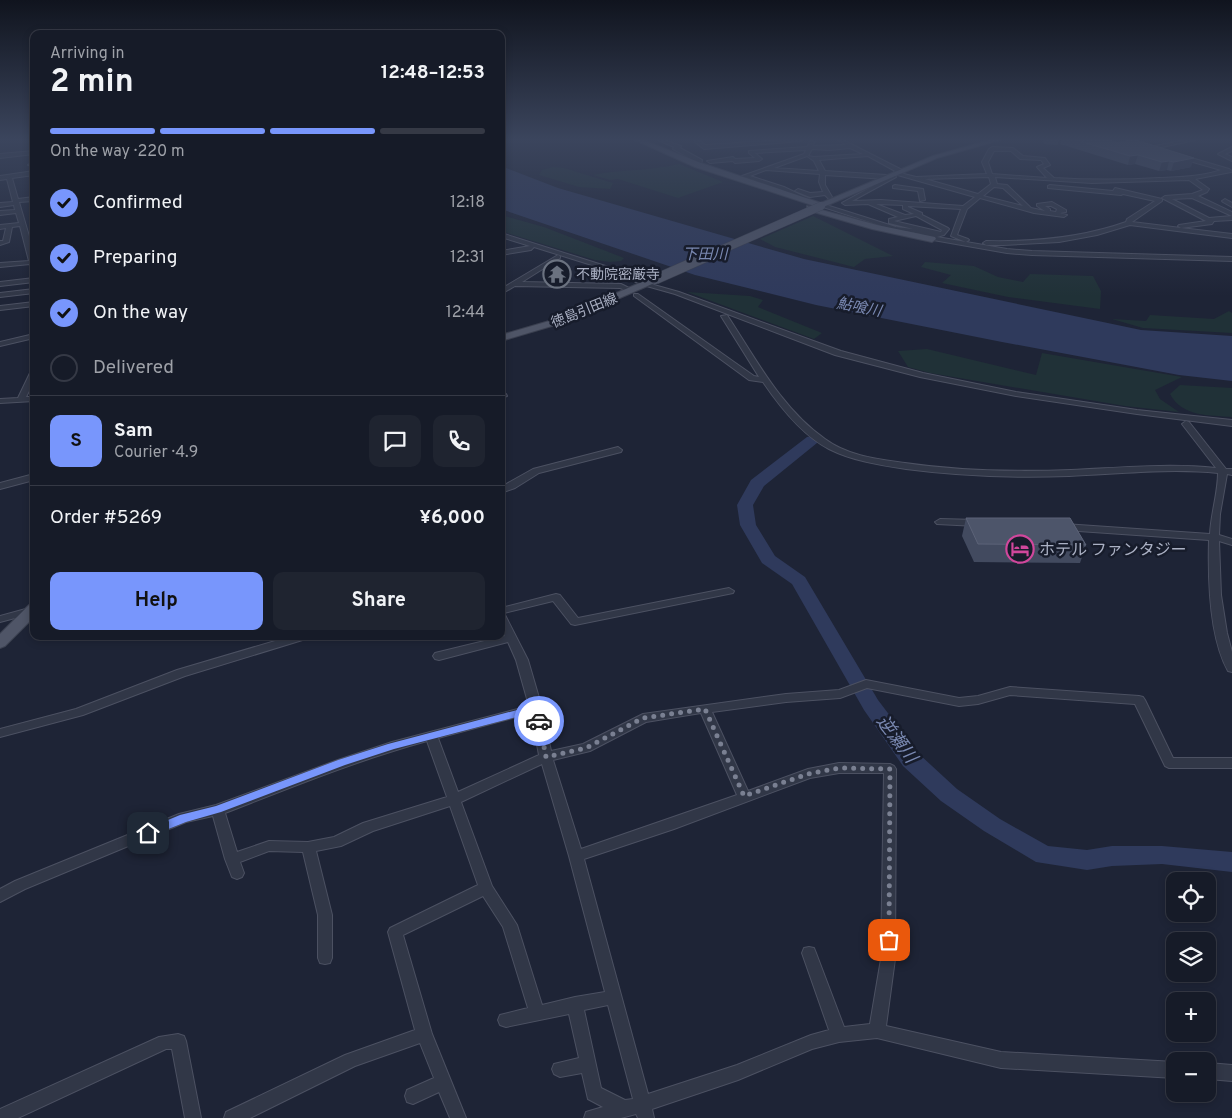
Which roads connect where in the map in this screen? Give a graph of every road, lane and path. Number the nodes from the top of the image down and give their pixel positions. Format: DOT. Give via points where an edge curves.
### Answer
graph roads {
  1 [pos="13,192"];
  2 [pos="767,192"];
  3 [pos="782,192"];
  4 [pos="790,192"];
  5 [pos="804,192"];
  6 [pos="827,192"];
  7 [pos="853,192"];
  8 [pos="864,192"];
  9 [pos="895,192"];
  10 [pos="921,192"];
  11 [pos="965,192"];
  12 [pos="983,192"];
  13 [pos="1014,192"];
  14 [pos="1119,192"];
  15 [pos="1121,192"];
  16 [pos="1202,192"];
  17 [pos="1123,193"];
  18 [pos="978,196"];
  19 [pos="1193,196"];
  20 [pos="1163,199"];
  21 [pos="1229,199"];
  22 [pos="30,200"];
  23 [pos="922,200"];
  24 [pos="808,201"];
  25 [pos="15,202"];
  26 [pos="867,202"];
  27 [pos="845,203"];
  28 [pos="894,203"];
  29 [pos="906,204"];
  30 [pos="0,205"];
  31 [pos="1232,205"];
  32 [pos="822,206"];
  33 [pos="1033,206"];
  34 [pos="1217,206"];
  35 [pos="964,208"];
  36 [pos="1188,210"];
  37 [pos="18,211"];
  38 [pos="0,213"];
  39 [pos="1051,213"];
  40 [pos="918,215"];
  41 [pos="1232,216"];
  42 [pos="904,217"];
  43 [pos="1210,221"];
  44 [pos="1130,223"];
  45 [pos="9,226"];
  46 [pos="0,227"];
  47 [pos="25,227"];
  48 [pos="891,227"];
  49 [pos="1165,228"];
  50 [pos="30,229"];
  51 [pos="1232,235"];
  52 [pos="505,236"];
  53 [pos="938,236"];
  54 [pos="505,241"];
  55 [pos="975,242"];
  56 [pos="0,243"];
  57 [pos="531,248"];
  58 [pos="30,249"];
  59 [pos="505,252"];
  60 [pos="558,257"];
  61 [pos="1232,259"];
  62 [pos="30,262"];
  63 [pos="0,265"];
  64 [pos="613,270"];
  65 [pos="30,280"];
  66 [pos="0,284"];
  67 [pos="514,284"];
  68 [pos="646,284"];
  69 [pos="505,289"];
  70 [pos="628,289"];
  71 [pos="30,291"];
  72 [pos="677,293"];
  73 [pos="636,294"];
  74 [pos="0,295"];
  75 [pos="30,304"];
  76 [pos="0,308"];
  77 [pos="725,316"];
  78 [pos="781,331"];
  79 [pos="30,337"];
  80 [pos="505,337"];
  81 [pos="0,344"];
  82 [pos="765,380"];
  83 [pos="30,381"];
  84 [pos="30,398"];
  85 [pos="21,399"];
  86 [pos="0,400"];
  87 [pos="1232,423"];
  88 [pos="1186,424"];
  89 [pos="618,450"];
  90 [pos="1227,471"];
  91 [pos="30,478"];
  92 [pos="0,486"];
  93 [pos="505,489"];
  94 [pos="940,522"];
  95 [pos="989,524"];
  96 [pos="1058,527"];
  97 [pos="1214,537"];
  98 [pos="1232,542"];
  99 [pos="729,591"];
  100 [pos="30,610"];
  101 [pos="505,610"];
  102 [pos="30,612"];
  103 [pos="0,619"];
  104 [pos="505,624"];
  105 [pos="512,638"];
  106 [pos="292,640"];
  107 [pos="504,640"];
  108 [pos="505,640"];
  109 [pos="0,643"];
  110 [pos="439,656"];
  111 [pos="1232,668"];
  112 [pos="536,708"];
  113 [pos="705,709"];
  114 [pos="0,733"];
  115 [pos="431,736"];
  116 [pos="546,757"];
  117 [pos="1232,763"];
  118 [pos="744,796"];
  119 [pos="455,799"];
  120 [pos="218,810"];
  121 [pos="308,846"];
  122 [pos="576,856"];
  123 [pos="232,859"];
  124 [pos="237,873"];
  125 [pos="486,888"];
  126 [pos="0,896"];
  127 [pos="810,952"];
  128 [pos="325,958"];
  129 [pos="614,997"];
  130 [pos="575,1004"];
  131 [pos="536,1013"];
  132 [pos="506,1020"];
  133 [pos="877,1031"];
  134 [pos="424,1034"];
  135 [pos="839,1035"];
  136 [pos="588,1064"];
  137 [pos="560,1069"];
  138 [pos="1166,1069"];
  139 [pos="1216,1072"];
  140 [pos="1232,1073"];
  141 [pos="444,1082"];
  142 [pos="413,1096"];
  143 [pos="625,1109"];
  144 [pos="644,1111"];
  145 [pos="0,1118"];
  146 [pos="193,1118"];
  147 [pos="232,1118"];
  148 [pos="458,1118"];
  149 [pos="592,1118"];
  1 -- 25 [label="street"];
  2 -- 53 [label="main road" via="874,228"];
  3 -- 24 [label="main road"];
  4 -- 24 [label="street"];
  5 -- 6 [label="street" via="828,195"];
  7 -- 32 [label="main road, 徳島引田線"];
  8 -- 27 [label="street"];
  9 -- 28 [label="street"];
  10 -- 23 [label="street"];
  11 -- 18 [label="street"];
  12 -- 18 [label="street"];
  13 -- 33 [label="street"];
  14 -- 17 [label="street"];
  15 -- 20 [label="street"];
  16 -- 19 [label="street"];
  18 -- 33 [label="street" via="1015,208"];
  18 -- 35 [label="street"];
  19 -- 20 [label="street"];
  19 -- 34 [label="street"];
  20 -- 36 [label="street"];
  20 -- 49 [label="street" via="1129,223"];
  21 -- 31 [label="street"];
  22 -- 25 [label="street"];
  24 -- 32 [label="main road"];
  25 -- 30 [label="street"];
  25 -- 37 [label="street"];
  26 -- 27 [label="street"];
  26 -- 28 [label="street"];
  26 -- 42 [label="street"];
  27 -- 48 [label="street"];
  28 -- 29 [label="street"];
  29 -- 35 [label="street"];
  29 -- 40 [label="street" via="905,208"];
  32 -- 48 [label="street"];
  32 -- 68 [label="main road, 徳島引田線, bridge"];
  33 -- 39 [label="street"];
  33 -- 39 [label="street"];
  33 -- 39 [label="street" via="1055,203 1065,212"];
  34 -- 36 [label="street"];
  34 -- 41 [label="street"];
  35 -- 55 [label="street" via="954,236"];
  36 -- 43 [label="street"];
  37 -- 38 [label="street"];
  37 -- 47 [label="street"];
  40 -- 42 [label="street"];
  40 -- 53 [label="street" via="946,229"];
  41 -- 43 [label="street"];
  42 -- 53 [label="street" via="891,222"];
  43 -- 49 [label="street"];
  43 -- 51 [label="street"];
  44 -- 55 [label="street" via="1109,232 1085,236"];
  45 -- 46 [label="street"];
  45 -- 47 [label="street"];
  45 -- 56 [label="street" via="6,242"];
  47 -- 50 [label="street"];
  47 -- 58 [label="street"];
  48 -- 53 [label="street"];
  49 -- 51 [label="street"];
  52 -- 64 [label="street"];
  53 -- 55 [label="street"];
  53 -- 61 [label="street" via="1032,253"];
  54 -- 57 [label="street"];
  57 -- 59 [label="street"];
  57 -- 60 [label="street"];
  60 -- 64 [label="street"];
  60 -- 67 [label="street"];
  62 -- 63 [label="street"];
  64 -- 68 [label="street"];
  65 -- 66 [label="street"];
  67 -- 69 [label="street"];
  67 -- 70 [label="street" via="621,286"];
  68 -- 72 [label="street"];
  68 -- 80 [label="main road, 徳島引田線" via="559,321"];
  71 -- 74 [label="street"];
  72 -- 77 [label="street"];
  72 -- 78 [label="street"];
  73 -- 82 [label="street" via="738,369 752,378"];
  75 -- 76 [label="street"];
  77 -- 78 [label="street" via="752,327"];
  77 -- 82 [label="street"];
  78 -- 87 [label="street" via="838,353 1016,394"];
  79 -- 81 [label="street"];
  82 -- 90 [label="street" via="794,418 822,441 875,462 1000,473"];
  83 -- 85 [label="street"];
  84 -- 85 [label="street"];
  85 -- 86 [label="street"];
  88 -- 90 [label="street"];
  89 -- 93 [label="street" via="536,471 516,486"];
  90 -- 97 [label="street" via="1215,517"];
  91 -- 92 [label="street"];
  94 -- 95 [label="street"];
  96 -- 97 [label="street"];
  97 -- 98 [label="street"];
  97 -- 111 [label="street" via="1221,632"];
  99 -- 101 [label="street" via="575,622 556,597"];
  100 -- 103 [label="street"];
  102 -- 109 [label="main road"];
  104 -- 105 [label="street"];
  105 -- 108 [label="street"];
  105 -- 112 [label="street"];
  106 -- 114 [label="street" via="181,673 79,712"];
  107 -- 110 [label="street"];
  112 -- 115 [label="street"];
  112 -- 116 [label="street"];
  113 -- 116 [label="street" via="643,718 586,748"];
  113 -- 117 [label="street" via="840,694 866,684 959,702 1010,692 1139,700 1169,763"];
  113 -- 118 [label="street"];
  115 -- 119 [label="street"];
  115 -- 120 [label="street" via="342,763"];
  116 -- 119 [label="street"];
  116 -- 122 [label="street"];
  118 -- 122 [label="street"];
  118 -- 133 [label="street" via="808,774 839,768 890,769 888,959"];
  119 -- 121 [label="street" via="368,826 336,842"];
  119 -- 125 [label="street"];
  120 -- 123 [label="street"];
  120 -- 126 [label="street" via="184,818"];
  121 -- 123 [label="street" via="269,846"];
  121 -- 128 [label="street" via="325,915"];
  122 -- 129 [label="street"];
  123 -- 124 [label="street"];
  125 -- 131 [label="street" via="510,925"];
  125 -- 134 [label="street" via="395,932"];
  127 -- 135 [label="street"];
  129 -- 130 [label="street"];
  129 -- 144 [label="street"];
  130 -- 131 [label="street"];
  130 -- 136 [label="street"];
  131 -- 132 [label="street"];
  133 -- 135 [label="street"];
  133 -- 138 [label="street" via="1001,1060"];
  134 -- 141 [label="street"];
  134 -- 147 [label="street" via="351,1060"];
  135 -- 144 [label="street" via="811,1042"];
  136 -- 137 [label="street"];
  136 -- 143 [label="street" via="594,1093"];
  139 -- 140 [label="street"];
  141 -- 142 [label="street"];
  141 -- 148 [label="street"];
  143 -- 144 [label="street"];
  143 -- 149 [label="street"];
  145 -- 146 [label="street" via="165,1042 178,1041"];
}
